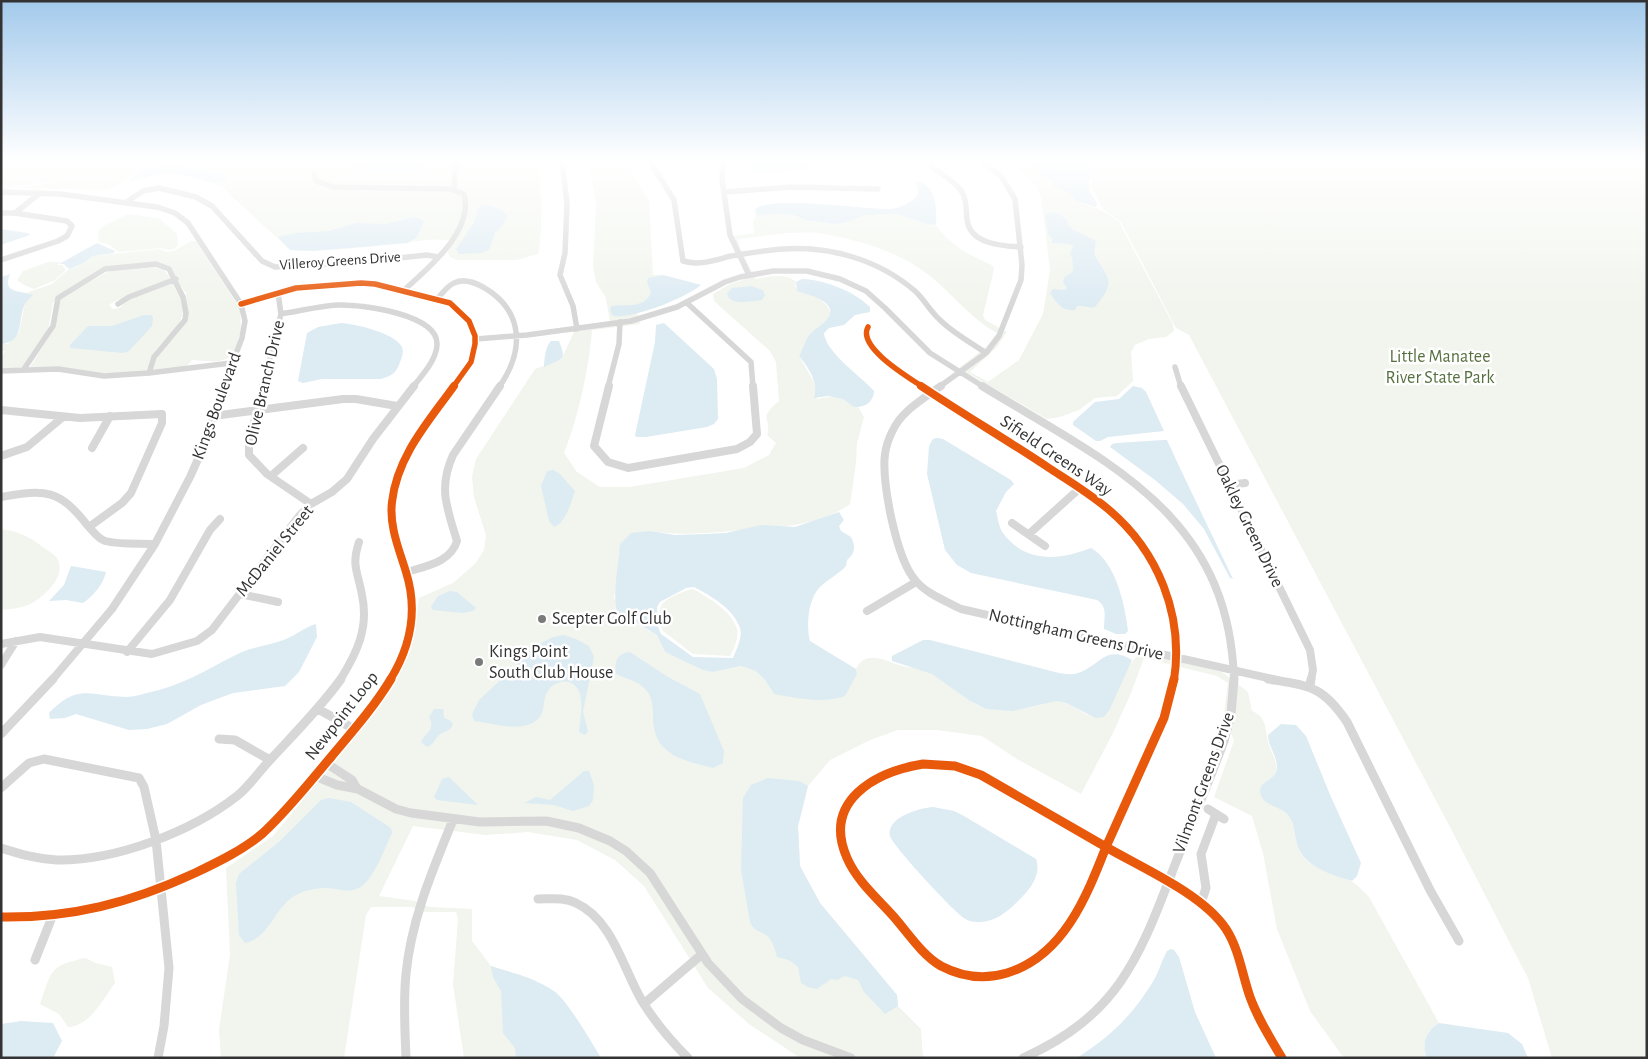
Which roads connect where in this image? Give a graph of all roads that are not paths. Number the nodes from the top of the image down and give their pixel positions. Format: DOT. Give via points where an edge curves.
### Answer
graph roads {
  1 [pos="19,209"];
  2 [pos="164,209"];
  3 [pos="215,209"];
  4 [pos="464,209"];
  5 [pos="567,209"];
  6 [pos="675,209"];
  7 [pos="726,209"];
  8 [pos="967,209"];
  9 [pos="1017,209"];
  10 [pos="1,213"];
  11 [pos="15,213"];
  12 [pos="1020,247"];
  13 [pos="738,254"];
  14 [pos="438,257"];
  15 [pos="1,260"];
  16 [pos="749,275"];
  17 [pos="176,279"];
  18 [pos="403,291"];
  19 [pos="278,293"];
  20 [pos="437,299"];
  21 [pos="687,303"];
  22 [pos="118,304"];
  23 [pos="241,304"];
  24 [pos="281,314"];
  25 [pos="620,322"];
  26 [pos="868,327"];
  27 [pos="577,328"];
  28 [pos="514,337"];
  29 [pos="476,342"];
  30 [pos="986,353"];
  31 [pos="231,363"];
  32 [pos="1175,367"];
  33 [pos="24,369"];
  34 [pos="1,371"];
  35 [pos="959,372"];
  36 [pos="149,373"];
  37 [pos="931,392"];
  38 [pos="397,406"];
  39 [pos="1,410"];
  40 [pos="258,410"];
  41 [pos="110,416"];
  42 [pos="213,416"];
  43 [pos="62,417"];
  44 [pos="92,448"];
  45 [pos="303,448"];
  46 [pos="1,456"];
  47 [pos="271,476"];
  48 [pos="1245,483"];
  49 [pos="1229,484"];
  50 [pos="1080,488"];
  51 [pos="1,498"];
  52 [pos="311,504"];
  53 [pos="220,519"];
  54 [pos="1012,522"];
  55 [pos="89,527"];
  56 [pos="1029,534"];
  57 [pos="359,542"];
  58 [pos="155,544"];
  59 [pos="1045,546"];
  60 [pos="408,572"];
  61 [pos="916,582"];
  62 [pos="240,594"];
  63 [pos="278,602"];
  64 [pos="867,611"];
  65 [pos="16,641"];
  66 [pos="84,643"];
  67 [pos="1,644"];
  68 [pos="127,652"];
  69 [pos="1178,658"];
  70 [pos="1,665"];
  71 [pos="1234,671"];
  72 [pos="1310,686"];
  73 [pos="318,708"];
  74 [pos="354,729"];
  75 [pos="1,734"];
  76 [pos="219,740"];
  77 [pos="270,760"];
  78 [pos="326,763"];
  79 [pos="315,776"];
  80 [pos="1,788"];
  81 [pos="357,789"];
  82 [pos="1216,814"];
  83 [pos="453,820"];
  84 [pos="156,840"];
  85 [pos="1106,847"];
  86 [pos="1,848"];
  87 [pos="1168,883"];
  88 [pos="160,890"];
  89 [pos="538,899"];
  90 [pos="1201,903"];
  91 [pos="1,917"];
  92 [pos="52,917"];
  93 [pos="1459,940"];
  94 [pos="701,955"];
  95 [pos="35,960"];
  96 [pos="645,1003"];
  97 [pos="158,1058"];
  98 [pos="406,1058"];
  99 [pos="688,1058"];
  100 [pos="851,1058"];
  101 [pos="1023,1058"];
  102 [pos="1282,1058"];
  1 -- 11 [label="street"];
  2 -- 23 [label="street, Kings Boulevard" via="188,223"];
  3 -- 14 [label="street, Villeroy Greens Drive" via="262,261 276,267 427,255"];
  4 -- 14 [label="street" via="456,236"];
  5 -- 27 [label="street" via="565,253 560,275 573,306"];
  6 -- 13 [label="street" via="683,261 703,263"];
  7 -- 13 [label="street" via="730,235"];
  8 -- 12 [label="street" via="968,225 980,238"];
  9 -- 12 [label="street, Nottingham Greens Drive"];
  10 -- 11 [label="street"];
  11 -- 15 [label="street" via="67,221 72,226 71,231 58,241"];
  12 -- 30 [label="street, Nottingham Greens Drive" via="1021,280 999,336"];
  13 -- 16 [label="street"];
  13 -- 30 [label="street" via="764,249 816,248 879,267 912,289 939,319"];
  14 -- 18 [label="street"];
  16 -- 21 [label="street, Vilmont Greens Drive" via="719,285"];
  16 -- 35 [label="street, Vilmont Greens Drive" via="804,271 855,285 879,301 918,344"];
  17 -- 22 [label="street"];
  17 -- 33 [label="street" via="168,269 156,264 124,266 105,270 65,292 56,303 50,332"];
  17 -- 36 [label="street" via="186,314 184,323 154,357"];
  18 -- 19 [label="street" via="361,283 308,286"];
  18 -- 20 [label="street"];
  19 -- 23 [label="street"];
  19 -- 24 [label="street, Olive Branch Drive"];
  20 -- 28 [label="street" via="454,283 475,282 505,305 512,315"];
  20 -- 29 [label="street" via="450,303 470,320 476,331"];
  21 -- 25 [label="street, Vilmont Greens Drive" via="637,320"];
  21 -- 25 [label="street" via="751,362 756,434 750,442 736,449 628,468 616,467 601,459 594,446 619,344"];
  23 -- 31 [label="street, Kings Boulevard" via="245,326"];
  24 -- 38 [label="street, McDaniel Street" via="329,306 357,306 407,316 428,325 438,340 436,354"];
  24 -- 40 [label="street, Olive Branch Drive"];
  25 -- 27 [label="street, Vilmont Greens Drive"];
  26 -- 37 [label="street, Sifield Greens Way" via="865,337 873,348 905,376"];
  27 -- 28 [label="street, Vilmont Greens Drive"];
  28 -- 29 [label="street, Vilmont Greens Drive" via="499,342"];
  28 -- 60 [label="street" via="515,358 508,374 453,455 444,475 443,497 456,547 448,556"];
  29 -- 60 [label="street, Newpoint Loop" via="475,354 466,371 411,446 398,474 392,522"];
  30 -- 35 [label="street, Nottingham Greens Drive"];
  31 -- 36 [label="street"];
  31 -- 42 [label="street, Kings Boulevard"];
  32 -- 49 [label="street, Oakley Green Drive" via="1182,390"];
  33 -- 34 [label="street"];
  33 -- 36 [label="street" via="58,369 103,376"];
  35 -- 37 [label="street, Nottingham Greens Drive"];
  35 -- 71 [label="street, Vilmont Greens Drive" via="1099,457 1160,504 1193,544 1216,588 1230,632"];
  37 -- 50 [label="street, Sifield Greens Way"];
  37 -- 61 [label="street, Nottingham Greens Drive" via="896,423 885,454 886,487 898,546 906,569"];
  38 -- 40 [label="street" via="343,399"];
  38 -- 52 [label="street, McDaniel Street" via="347,479"];
  39 -- 43 [label="street"];
  40 -- 42 [label="street"];
  40 -- 47 [label="street, Olive Branch Drive" via="249,454"];
  41 -- 43 [label="street"];
  41 -- 44 [label="street"];
  41 -- 55 [label="street" via="162,414 162,423 131,493"];
  42 -- 58 [label="street, Kings Boulevard" via="207,439"];
  43 -- 46 [label="street" via="40,438 21,450"];
  45 -- 47 [label="street"];
  47 -- 52 [label="street, Olive Branch Drive"];
  48 -- 49 [label="street"];
  49 -- 72 [label="street, Oakley Green Drive" via="1310,650 1313,670"];
  50 -- 56 [label="street"];
  50 -- 69 [label="street, Sifield Greens Way" via="1125,525 1151,560 1172,608"];
  51 -- 55 [label="street" via="28,493 52,495 63,499"];
  52 -- 62 [label="street, McDaniel Street"];
  53 -- 68 [label="street" via="210,530 170,600"];
  54 -- 56 [label="street"];
  55 -- 58 [label="street" via="104,541"];
  56 -- 59 [label="street"];
  57 -- 73 [label="street" via="354,556 365,612 363,631 359,647 345,672"];
  58 -- 66 [label="street, Kings Boulevard" via="112,609"];
  60 -- 74 [label="street, Newpoint Loop" via="413,609 406,646 382,694"];
  61 -- 64 [label="street"];
  61 -- 69 [label="street, Nottingham Greens Drive" via="961,609"];
  62 -- 63 [label="street"];
  62 -- 68 [label="street, McDaniel Street" via="212,630 197,641 152,654"];
  65 -- 66 [label="street, McDaniel Street" via="40,636"];
  65 -- 67 [label="street, McDaniel Street"];
  65 -- 70 [label="street"];
  66 -- 68 [label="street, McDaniel Street"];
  66 -- 75 [label="street, Kings Boulevard"];
  69 -- 71 [label="street, Nottingham Greens Drive"];
  69 -- 85 [label="street, Sifield Greens Way" via="1166,712"];
  71 -- 72 [label="street, Nottingham Greens Drive"];
  71 -- 87 [label="street, Vilmont Greens Drive" via="1231,715"];
  72 -- 93 [label="street, Nottingham Greens Drive" via="1332,700 1340,710 1430,890"];
  73 -- 74 [label="street"];
  73 -- 77 [label="street"];
  74 -- 78 [label="street, Newpoint Loop"];
  76 -- 77 [label="street" via="235,740"];
  77 -- 84 [label="street" via="237,796"];
  78 -- 79 [label="street, Newpoint Loop"];
  78 -- 81 [label="street" via="352,780"];
  79 -- 81 [label="street" via="338,786"];
  79 -- 88 [label="street, Newpoint Loop" via="260,835 234,854"];
  80 -- 84 [label="street" via="29,763 44,759 138,778 144,787"];
  81 -- 83 [label="street" via="402,811"];
  82 -- 90 [label="street" via="1202,850 1206,893"];
  83 -- 94 [label="street" via="549,822 578,828 611,842 635,859 659,884"];
  83 -- 98 [label="street" via="428,881 412,940 404,996"];
  84 -- 86 [label="street" via="107,854 72,859 42,859"];
  84 -- 88 [label="street"];
  85 -- 85 [label="street, Sifield Greens Way" via="975,773 939,764 899,768 868,783 847,804 840,829 850,866 919,946 942,966 974,977 1009,974 1037,959 1052,945 1074,918"];
  85 -- 87 [label="street, Sifield Greens Way"];
  87 -- 90 [label="street, Sifield Greens Way"];
  87 -- 101 [label="street, Vilmont Greens Drive" via="1141,952 1114,993 1072,1032"];
  88 -- 92 [label="street, Newpoint Loop" via="115,906"];
  88 -- 97 [label="street" via="169,968"];
  89 -- 96 [label="street" via="564,899 579,904 591,914 619,952 631,982"];
  90 -- 102 [label="street, Sifield Greens Way" via="1230,937 1254,1008"];
  91 -- 92 [label="street, Newpoint Loop"];
  92 -- 95 [label="street"];
  94 -- 96 [label="street"];
  94 -- 100 [label="street" via="730,989 768,1021 808,1043"];
  96 -- 99 [label="street"];
}
